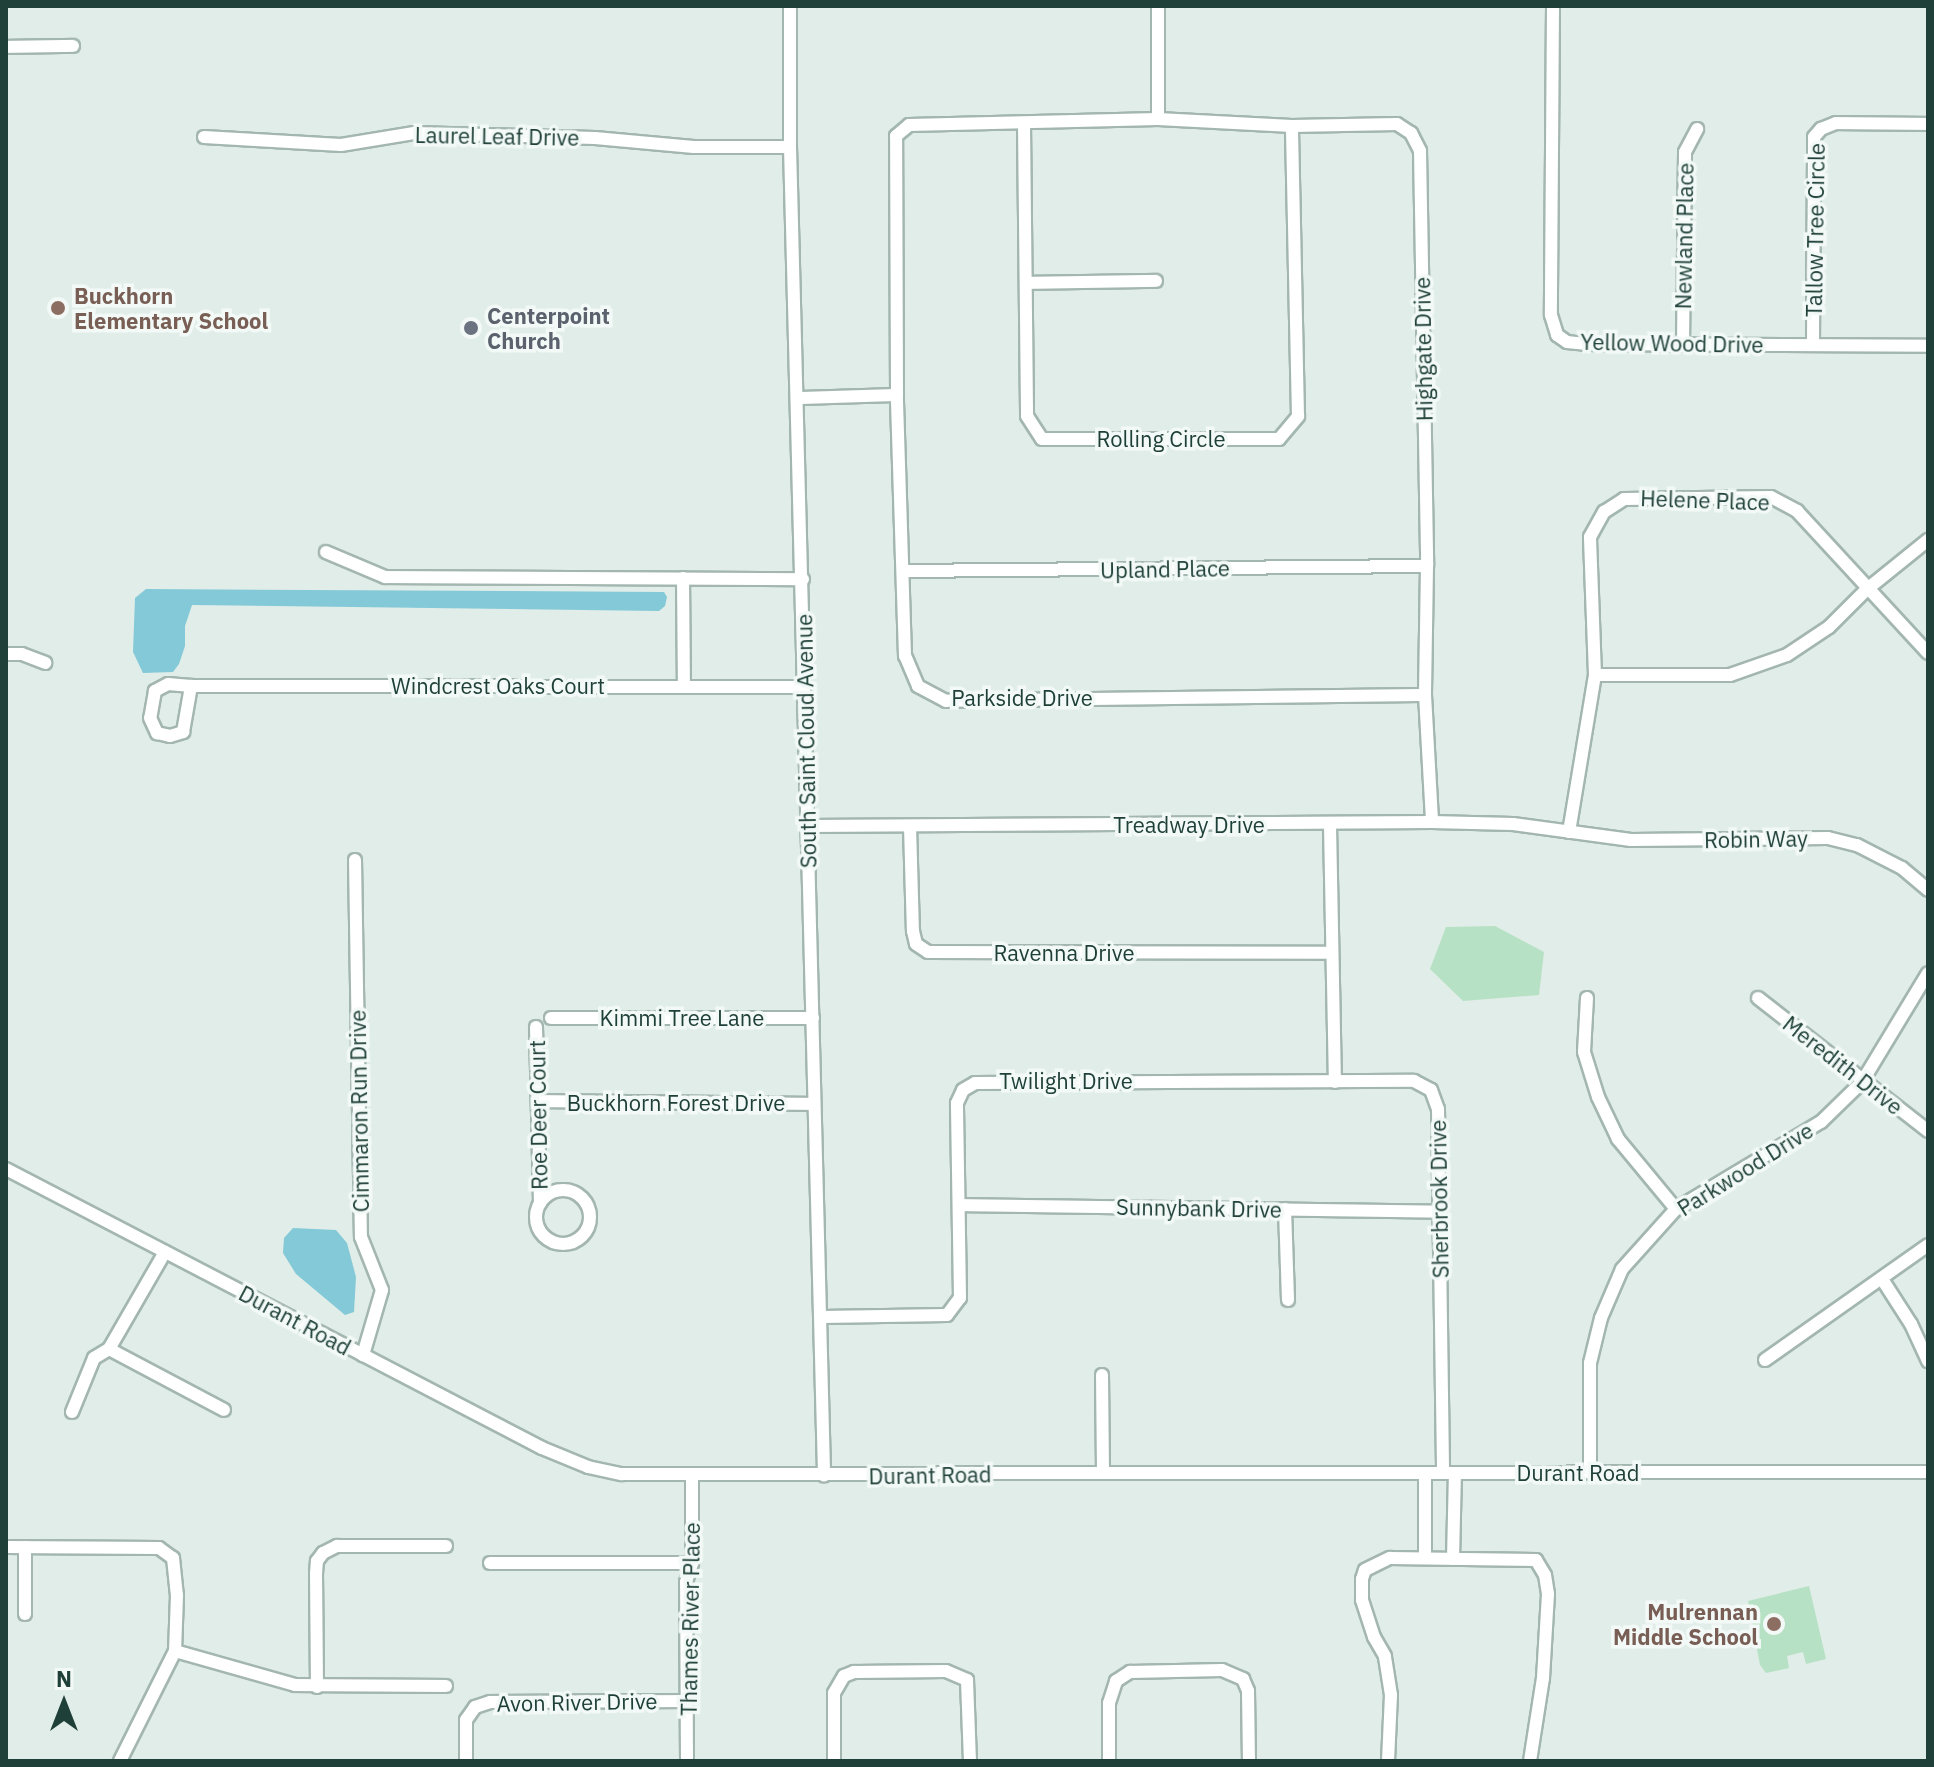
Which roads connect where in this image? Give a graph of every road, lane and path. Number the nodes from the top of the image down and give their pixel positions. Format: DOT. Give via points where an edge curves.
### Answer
graph roads {
  1 [pos="790,6"];
  2 [pos="1158,6"];
  3 [pos="1553,6"];
  4 [pos="73,46"];
  5 [pos="6,47"];
  6 [pos="1158,119"];
  7 [pos="1928,124"];
  8 [pos="1024,125"];
  9 [pos="1292,126"];
  10 [pos="1697,129"];
  11 [pos="204,137"];
  12 [pos="790,147"];
  13 [pos="1156,281"];
  14 [pos="1026,283"];
  15 [pos="1813,344"];
  16 [pos="1683,345"];
  17 [pos="1928,346"];
  18 [pos="897,395"];
  19 [pos="799,398"];
  20 [pos="1928,540"];
  21 [pos="326,552"];
  22 [pos="1427,566"];
  23 [pos="903,571"];
  24 [pos="683,578"];
  25 [pos="803,579"];
  26 [pos="1866,590"];
  27 [pos="1928,653"];
  28 [pos="6,654"];
  29 [pos="45,663"];
  30 [pos="1595,675"];
  31 [pos="191,686"];
  32 [pos="684,686"];
  33 [pos="805,687"];
  34 [pos="1425,695"];
  35 [pos="1432,822"];
  36 [pos="1330,825"];
  37 [pos="808,826"];
  38 [pos="910,826"];
  39 [pos="1569,832"];
  40 [pos="355,860"];
  41 [pos="1928,890"];
  42 [pos="1332,953"];
  43 [pos="1928,973"];
  44 [pos="1587,998"];
  45 [pos="1758,998"];
  46 [pos="551,1018"];
  47 [pos="813,1018"];
  48 [pos="536,1027"];
  49 [pos="1335,1082"];
  50 [pos="1862,1082"];
  51 [pos="538,1101"];
  52 [pos="814,1104"];
  53 [pos="1928,1131"];
  54 [pos="6,1169"];
  55 [pos="540,1203"];
  56 [pos="959,1205"];
  57 [pos="1285,1209"];
  58 [pos="1676,1209"];
  59 [pos="1439,1212"];
  60 [pos="1928,1245"];
  61 [pos="165,1252"];
  62 [pos="1882,1279"];
  63 [pos="1288,1300"];
  64 [pos="822,1317"];
  65 [pos="109,1349"];
  66 [pos="363,1355"];
  67 [pos="1765,1360"];
  68 [pos="1928,1361"];
  69 [pos="1102,1375"];
  70 [pos="224,1410"];
  71 [pos="72,1412"];
  72 [pos="1928,1472"];
  73 [pos="1103,1473"];
  74 [pos="1425,1473"];
  75 [pos="1449,1473"];
  76 [pos="1590,1473"];
  77 [pos="824,1476"];
  78 [pos="692,1477"];
  79 [pos="446,1546"];
  80 [pos="6,1547"];
  81 [pos="25,1547"];
  82 [pos="1425,1558"];
  83 [pos="1453,1559"];
  84 [pos="490,1563"];
  85 [pos="692,1563"];
  86 [pos="25,1614"];
  87 [pos="175,1651"];
  88 [pos="446,1686"];
  89 [pos="317,1687"];
  90 [pos="687,1701"];
  91 [pos="120,1761"];
  92 [pos="466,1761"];
  93 [pos="687,1761"];
  94 [pos="834,1761"];
  95 [pos="970,1761"];
  96 [pos="1109,1761"];
  97 [pos="1249,1761"];
  98 [pos="1388,1761"];
  99 [pos="1530,1761"];
  1 -- 12 [label="street, South Saint Cloud Avenue"];
  2 -- 6 [label="street"];
  3 -- 16 [label="street, Yellow Wood Drive" via="1553,329 1575,344"];
  4 -- 5 [label="street"];
  6 -- 8 [label="street, Highgate Drive"];
  6 -- 9 [label="street, Highgate Drive"];
  7 -- 15 [label="street, Tallow Tree Circle" via="1836,123 1814,137"];
  8 -- 14 [label="street, Rolling Circle"];
  8 -- 18 [label="street, Highgate Drive" via="909,125 896,136"];
  9 -- 14 [label="street, Rolling Circle" via="1298,416 1279,439 1042,439 1027,416"];
  9 -- 22 [label="street, Highgate Drive" via="1397,124 1411,133 1420,151"];
  10 -- 16 [label="street, Newland Place" via="1685,152"];
  11 -- 12 [label="street, Laurel Leaf Drive" via="341,145 429,134"];
  12 -- 19 [label="street, South Saint Cloud Avenue"];
  13 -- 14 [label="street"];
  15 -- 16 [label="street, Yellow Wood Drive"];
  15 -- 17 [label="street, Yellow Wood Drive"];
  18 -- 19 [label="street"];
  18 -- 23 [label="street, Parkside Drive"];
  19 -- 25 [label="street, South Saint Cloud Avenue"];
  20 -- 26 [label="street"];
  21 -- 24 [label="street" via="385,577"];
  22 -- 23 [label="street, Upland Place"];
  22 -- 34 [label="street, Highgate Drive"];
  23 -- 34 [label="street, Parkside Drive" via="905,656 918,686 946,701"];
  24 -- 25 [label="street"];
  24 -- 32 [label="street"];
  25 -- 33 [label="street, South Saint Cloud Avenue"];
  26 -- 27 [label="street, Helene Place"];
  26 -- 30 [label="street" via="1829,627 1787,655 1730,675"];
  26 -- 30 [label="street, Helene Place" via="1797,511 1771,497 1624,499 1599,517 1588,547"];
  28 -- 29 [label="street"];
  30 -- 39 [label="street, Helene Place"];
  31 -- 31 [label="street, Windcrest Oaks Court" via="168,684 155,691 150,718 157,733 183,732"];
  31 -- 32 [label="street, Windcrest Oaks Court"];
  32 -- 33 [label="street, Windcrest Oaks Court"];
  33 -- 37 [label="street, South Saint Cloud Avenue"];
  34 -- 35 [label="street, Highgate Drive"];
  35 -- 36 [label="street, Treadway Drive"];
  35 -- 39 [label="street, Treadway Drive"];
  36 -- 38 [label="street, Treadway Drive"];
  36 -- 42 [label="street"];
  37 -- 38 [label="street, Treadway Drive"];
  37 -- 47 [label="street, South Saint Cloud Avenue"];
  38 -- 42 [label="street, Ravenna Drive" via="913,931 916,944 928,952"];
  39 -- 41 [label="street, Robin Way" via="1631,840 1828,838 1857,845 1902,868"];
  40 -- 66 [label="street, Cimmaron Run Drive" via="361,1237 382,1290"];
  42 -- 49 [label="street"];
  43 -- 50 [label="street, Parkwood Drive"];
  44 -- 58 [label="street" via="1584,1052 1598,1097 1618,1139"];
  45 -- 50 [label="street, Meredith Drive"];
  46 -- 47 [label="street, Kimmi Tree Lane"];
  47 -- 52 [label="street, South Saint Cloud Avenue"];
  48 -- 51 [label="street, Roe Deer Court"];
  49 -- 56 [label="street, Twilight Drive" via="975,1083 963,1090 957,1103"];
  49 -- 59 [label="street, Sherbrook Drive" via="1414,1081 1431,1090 1438,1109"];
  50 -- 53 [label="street, Meredith Drive"];
  50 -- 58 [label="street, Parkwood Drive" via="1821,1122"];
  51 -- 52 [label="street, Buckhorn Forest Drive"];
  51 -- 55 [label="street, Roe Deer Court"];
  52 -- 64 [label="street, South Saint Cloud Avenue"];
  54 -- 61 [label="street, Durant Road"];
  55 -- 55 [label="street" via="537,1225 549,1240 576,1241 588,1228 590,1211 574,1192 557,1190"];
  56 -- 57 [label="street, Sunnybank Drive"];
  56 -- 64 [label="street, Twilight Drive" via="960,1298 947,1315"];
  57 -- 59 [label="street, Sunnybank Drive"];
  57 -- 63 [label="street"];
  58 -- 76 [label="street, Parkwood Drive" via="1622,1269 1601,1318 1590,1363"];
  59 -- 75 [label="street, Sherbrook Drive"];
  60 -- 62 [label="street"];
  61 -- 65 [label="street"];
  61 -- 66 [label="street, Durant Road"];
  62 -- 67 [label="street"];
  62 -- 68 [label="street"];
  64 -- 77 [label="street, South Saint Cloud Avenue"];
  65 -- 70 [label="street"];
  65 -- 71 [label="street" via="94,1358"];
  66 -- 78 [label="street, Durant Road" via="576,1463 622,1474"];
  69 -- 73 [label="street"];
  72 -- 76 [label="street, Durant Road"];
  73 -- 74 [label="street, Durant Road"];
  73 -- 77 [label="street, Durant Road"];
  74 -- 75 [label="street, Durant Road"];
  74 -- 82 [label="street"];
  75 -- 76 [label="street, Durant Road"];
  75 -- 83 [label="street, Sherbrook Drive"];
  77 -- 78 [label="street, Durant Road"];
  78 -- 85 [label="street, Thames River Place"];
  79 -- 89 [label="street" via="337,1546 323,1553 317,1566"];
  80 -- 81 [label="street"];
  81 -- 86 [label="street"];
  81 -- 87 [label="street" via="159,1548 175,1562"];
  82 -- 83 [label="street"];
  82 -- 98 [label="street" via="1390,1558 1365,1570 1362,1579 1362,1600 1385,1656 1391,1695"];
  83 -- 99 [label="street" via="1536,1560 1545,1575 1543,1678"];
  84 -- 85 [label="street"];
  85 -- 90 [label="street, Thames River Place" via="686,1582"];
  87 -- 89 [label="street"];
  87 -- 91 [label="street"];
  88 -- 89 [label="street"];
  90 -- 92 [label="street, Avon River Drive" via="490,1702 475,1707 466,1720"];
  90 -- 93 [label="street, Thames River Place"];
  94 -- 95 [label="street" via="834,1693 844,1676 946,1671 967,1680"];
  96 -- 97 [label="street" via="1109,1703 1116,1681 1130,1672 1222,1670 1243,1679 1248,1691"];
}
